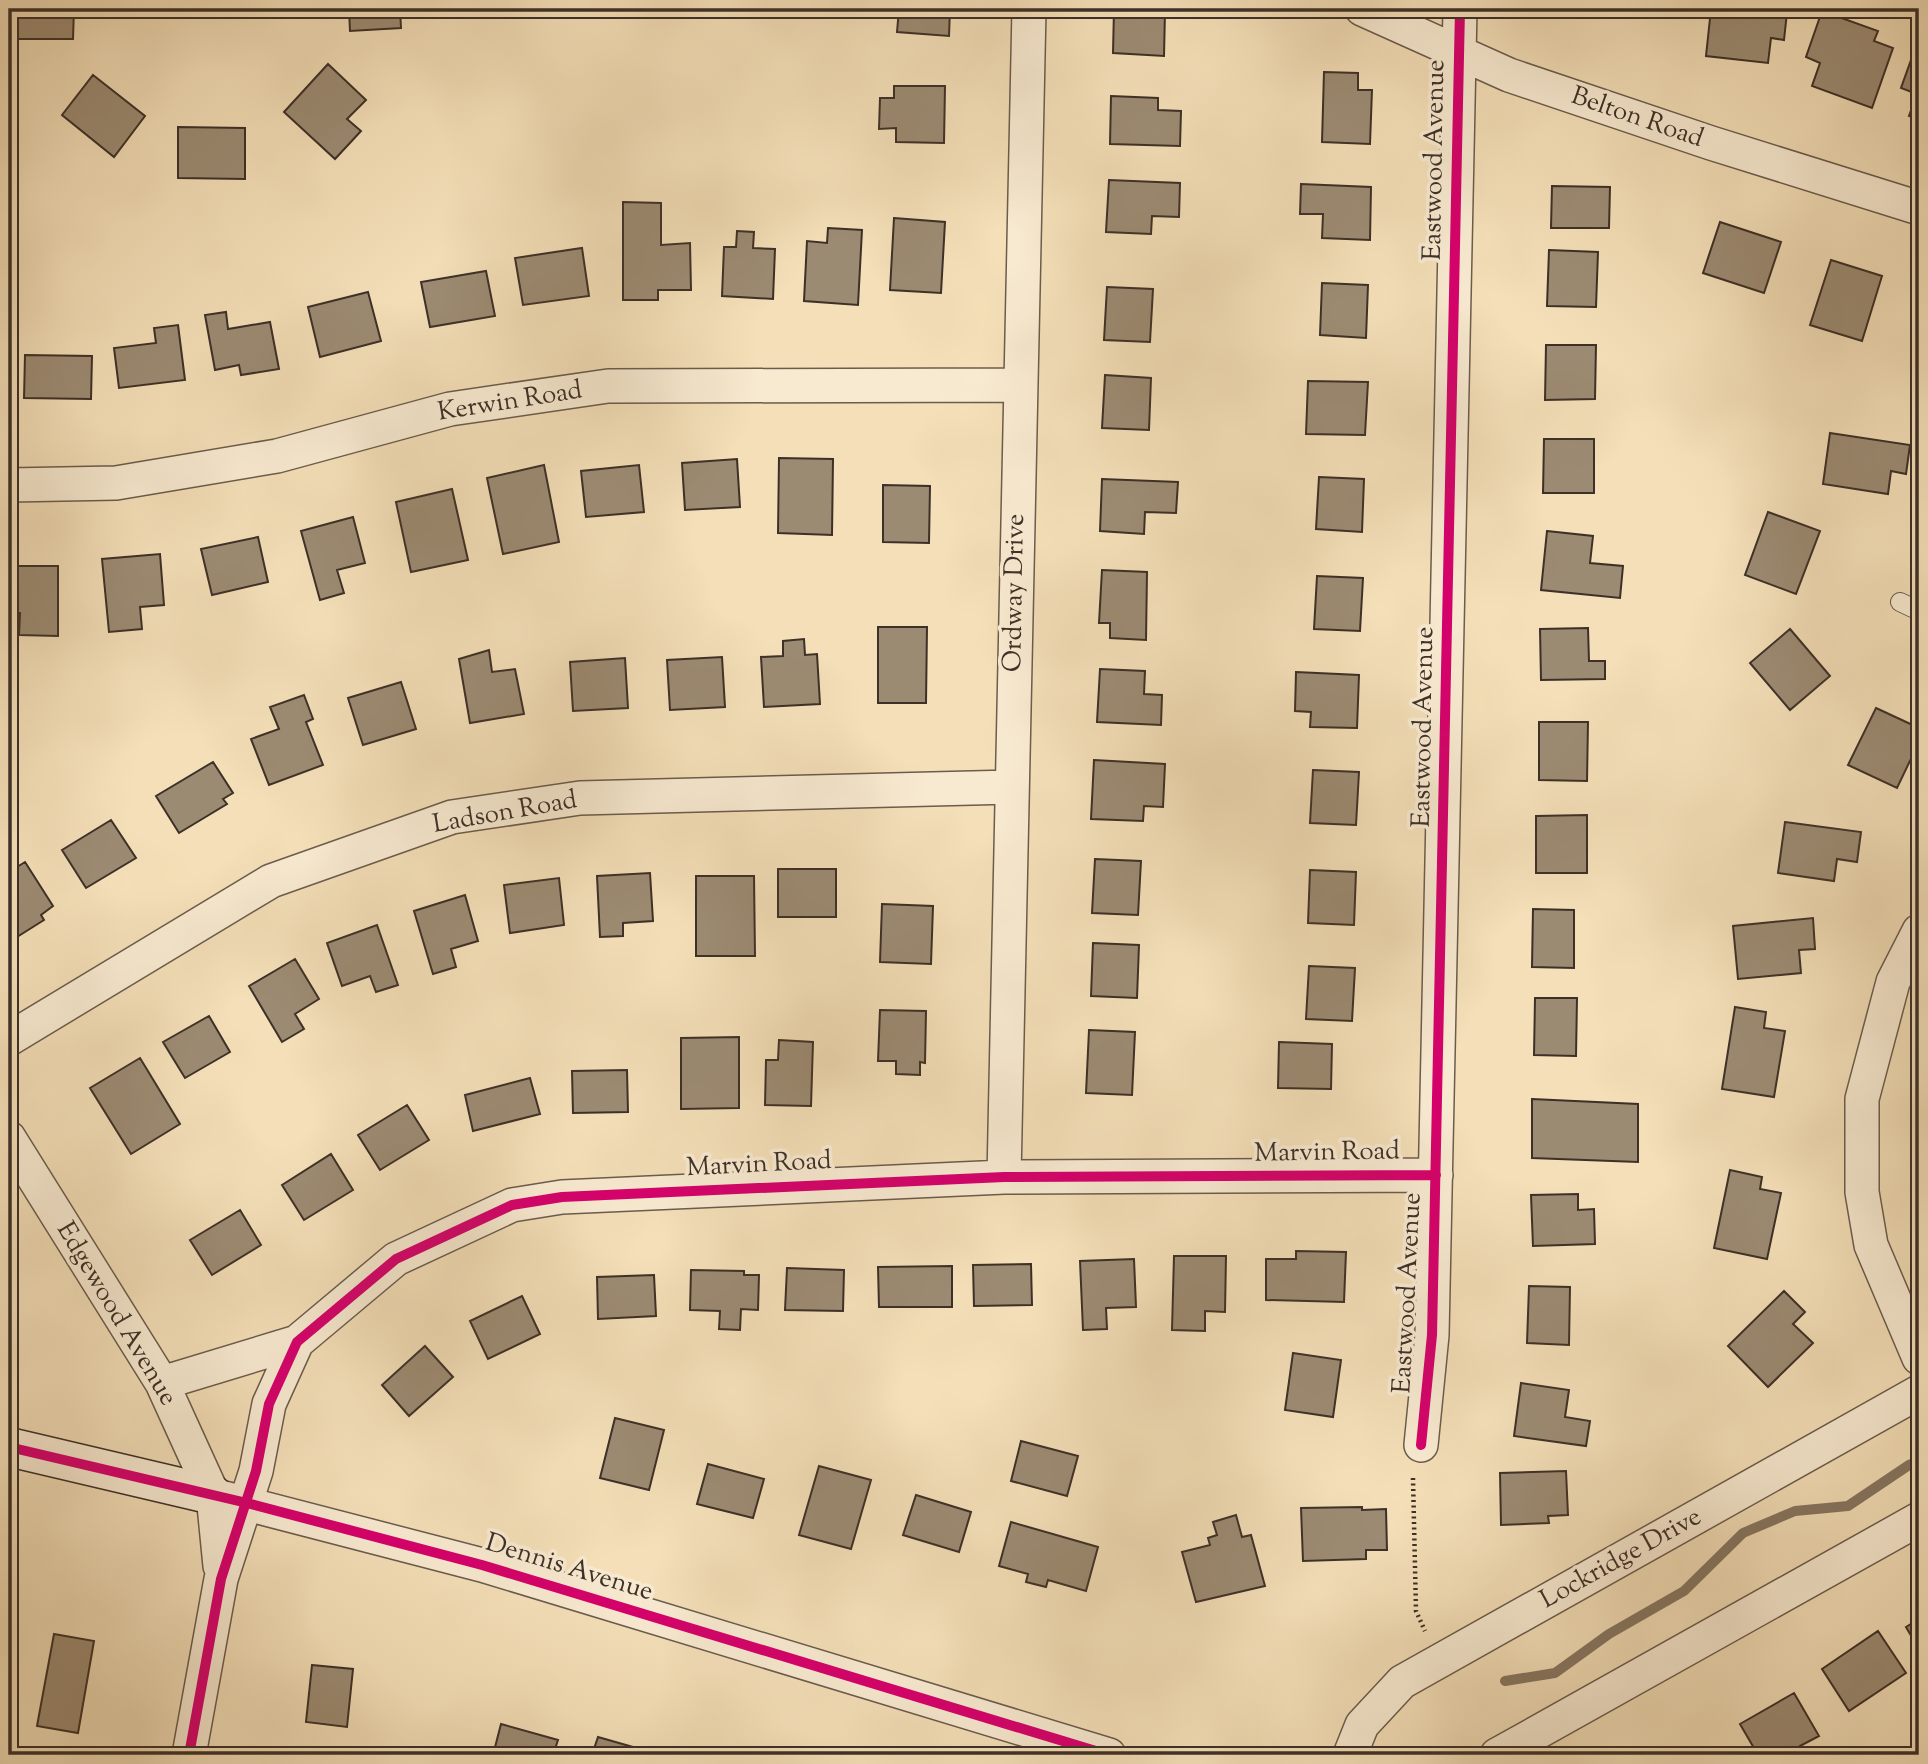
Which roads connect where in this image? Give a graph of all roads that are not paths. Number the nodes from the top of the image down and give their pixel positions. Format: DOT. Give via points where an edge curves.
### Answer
graph roads {
  1 [pos="1029,9"];
  2 [pos="1362,9"];
  3 [pos="1460,9"];
  4 [pos="1460,52"];
  5 [pos="1919,208"];
  6 [pos="1019,385"];
  7 [pos="9,485"];
  8 [pos="1900,602"];
  9 [pos="1919,611"];
  10 [pos="1012,787"];
  11 [pos="1919,931"];
  12 [pos="9,1039"];
  13 [pos="9,1138"];
  14 [pos="1436,1175"];
  15 [pos="1004,1177"];
  16 [pos="297,1342"];
  17 [pos="1919,1358"];
  18 [pos="162,1383"];
  19 [pos="1919,1392"];
  20 [pos="9,1447"];
  21 [pos="1417,1459"];
  22 [pos="230,1499"];
  23 [pos="1919,1519"];
  24 [pos="189,1755"];
  25 [pos="1109,1755"];
  26 [pos="1350,1755"];
  27 [pos="1497,1755"];
  1 -- 6 [label="street, Ordway Drive"];
  2 -- 4 [label="street, Belton Road"];
  3 -- 4 [label="street, Eastwood Avenue"];
  4 -- 5 [label="street, Belton Road" via="1509,75 1711,144"];
  4 -- 14 [label="street, Eastwood Avenue"];
  6 -- 7 [label="street, Kerwin Road" via="608,386 450,409 277,456 116,483"];
  6 -- 10 [label="street, Ordway Drive"];
  8 -- 9 [label="lane"];
  10 -- 12 [label="street, Ladson Road" via="580,798 452,817 271,881"];
  10 -- 15 [label="street, Ordway Drive"];
  11 -- 17 [label="street" via="1893,982 1862,1099 1862,1192 1871,1245"];
  13 -- 18 [label="street, Edgewood Avenue"];
  14 -- 15 [label="street, Marvin Road"];
  14 -- 21 [label="street, Eastwood Avenue" via="1432,1335"];
  15 -- 16 [label="street, Marvin Road" via="562,1197 512,1205 396,1259"];
  16 -- 18 [label="street, Marvin Road"];
  16 -- 22 [label="street, Marvin Road"];
  18 -- 22 [label="street, Edgewood Avenue"];
  19 -- 26 [label="street, Lockridge Drive" via="1402,1682 1362,1725"];
  20 -- 22 [label="street, Dennis Avenue"];
  22 -- 24 [label="street, Edgewood Avenue" via="221,1579"];
  22 -- 25 [label="street, Dennis Avenue" via="482,1565"];
  23 -- 27 [label="street"];
}
